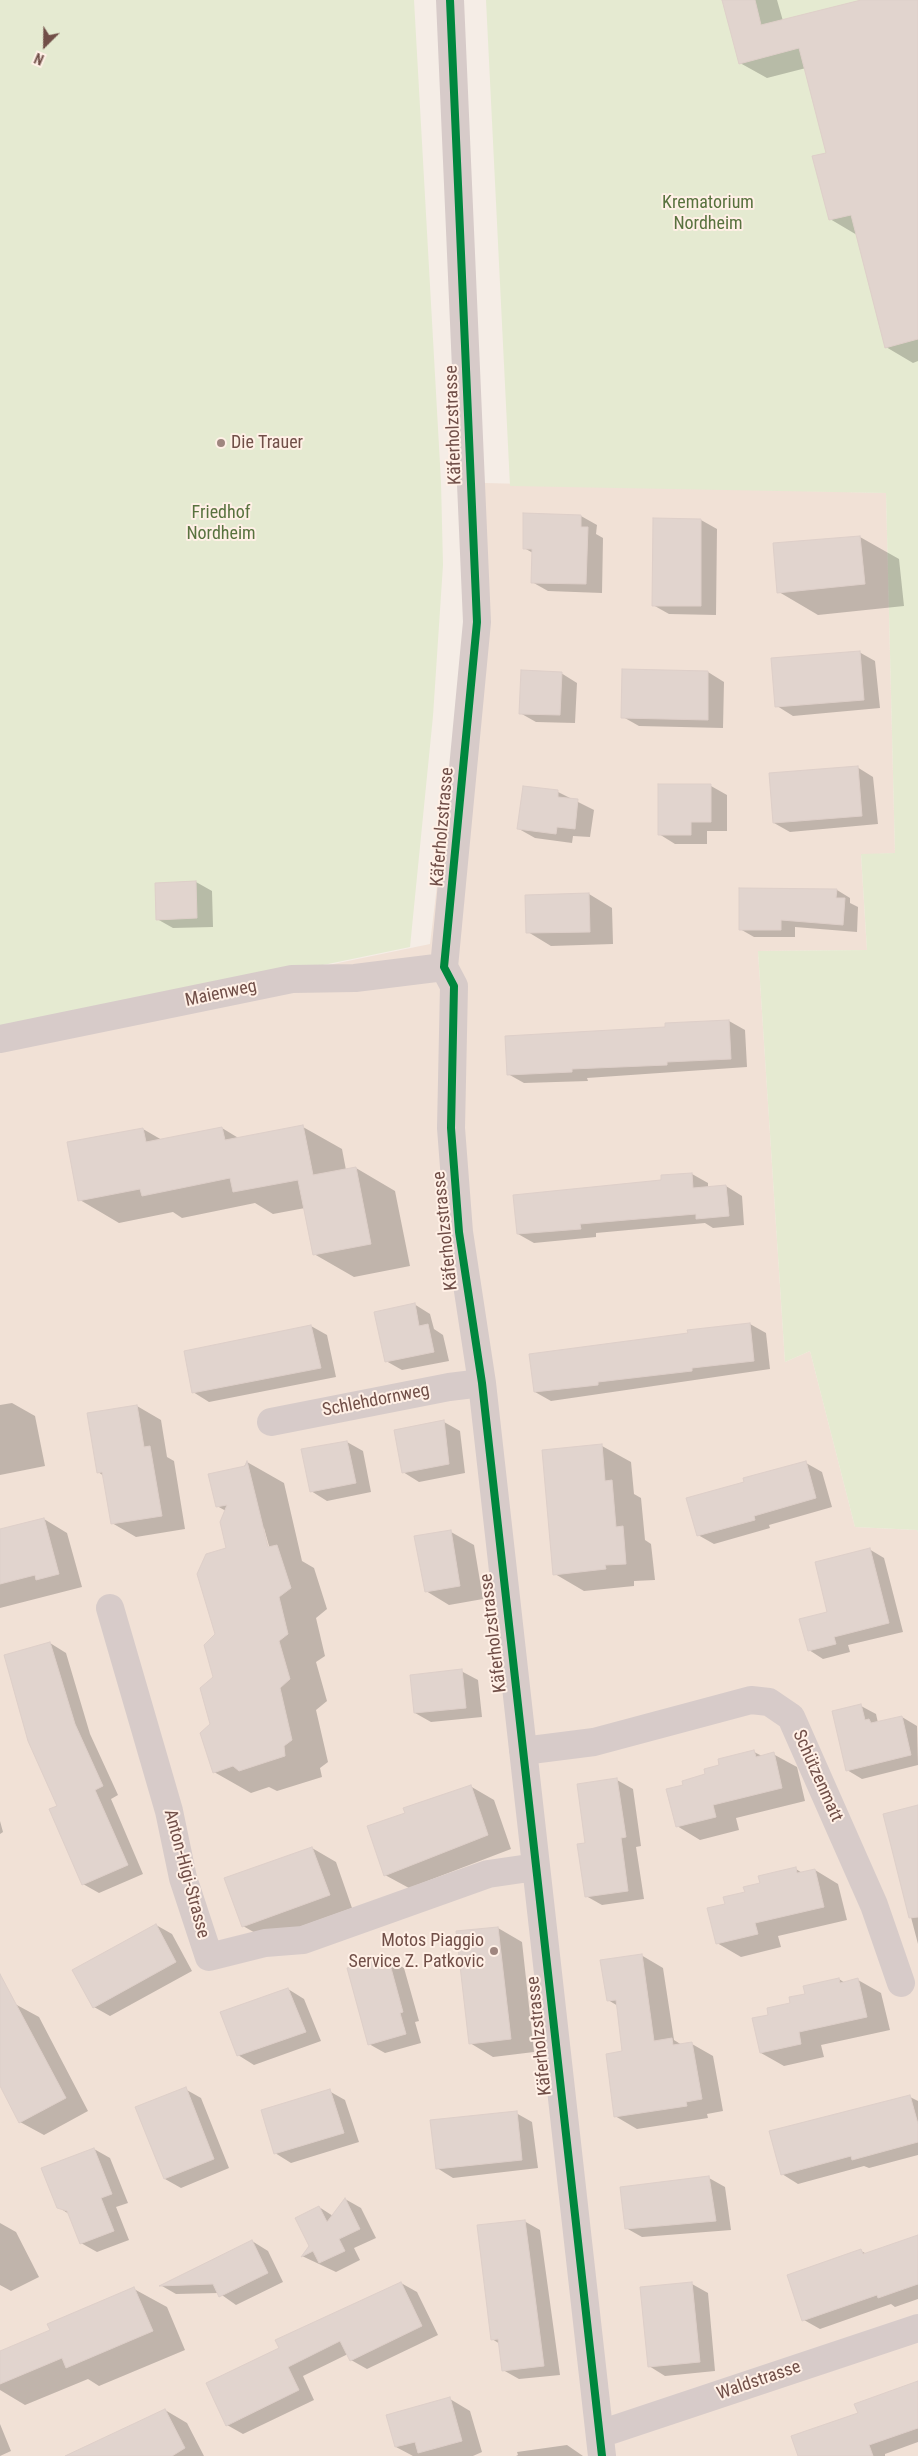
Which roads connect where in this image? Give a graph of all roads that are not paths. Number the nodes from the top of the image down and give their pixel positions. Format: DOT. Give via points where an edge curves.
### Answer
graph roads {
  1 [pos="450,0"];
  2 [pos="444,967"];
  3 [pos="0,1040"];
  4 [pos="482,1383"];
  5 [pos="271,1422"];
  6 [pos="110,1608"];
  7 [pos="523,1750"];
  8 [pos="536,1867"];
  9 [pos="901,1983"];
  10 [pos="918,2328"];
  11 [pos="601,2445"];
  1 -- 2 [label="street, Käferholzstrasse" via="477,622"];
  2 -- 3 [label="street, Maienweg" via="355,978 292,979"];
  2 -- 4 [label="street, Käferholzstrasse" via="454,986 451,1128 459,1232"];
  4 -- 5 [label="street, Schlehdornweg"];
  4 -- 7 [label="street, Käferholzstrasse"];
  6 -- 8 [label="street, Anton-Higi-Strasse" via="168,1811 183,1878 208,1957 265,1943 303,1940 488,1874"];
  7 -- 8 [label="street, Käferholzstrasse"];
  7 -- 9 [label="street, Schützenmatt" via="594,1742 750,1700 769,1702 791,1717 874,1905"];
  8 -- 11 [label="street, Käferholzstrasse"];
  10 -- 11 [label="street, Waldstrasse"];
}
